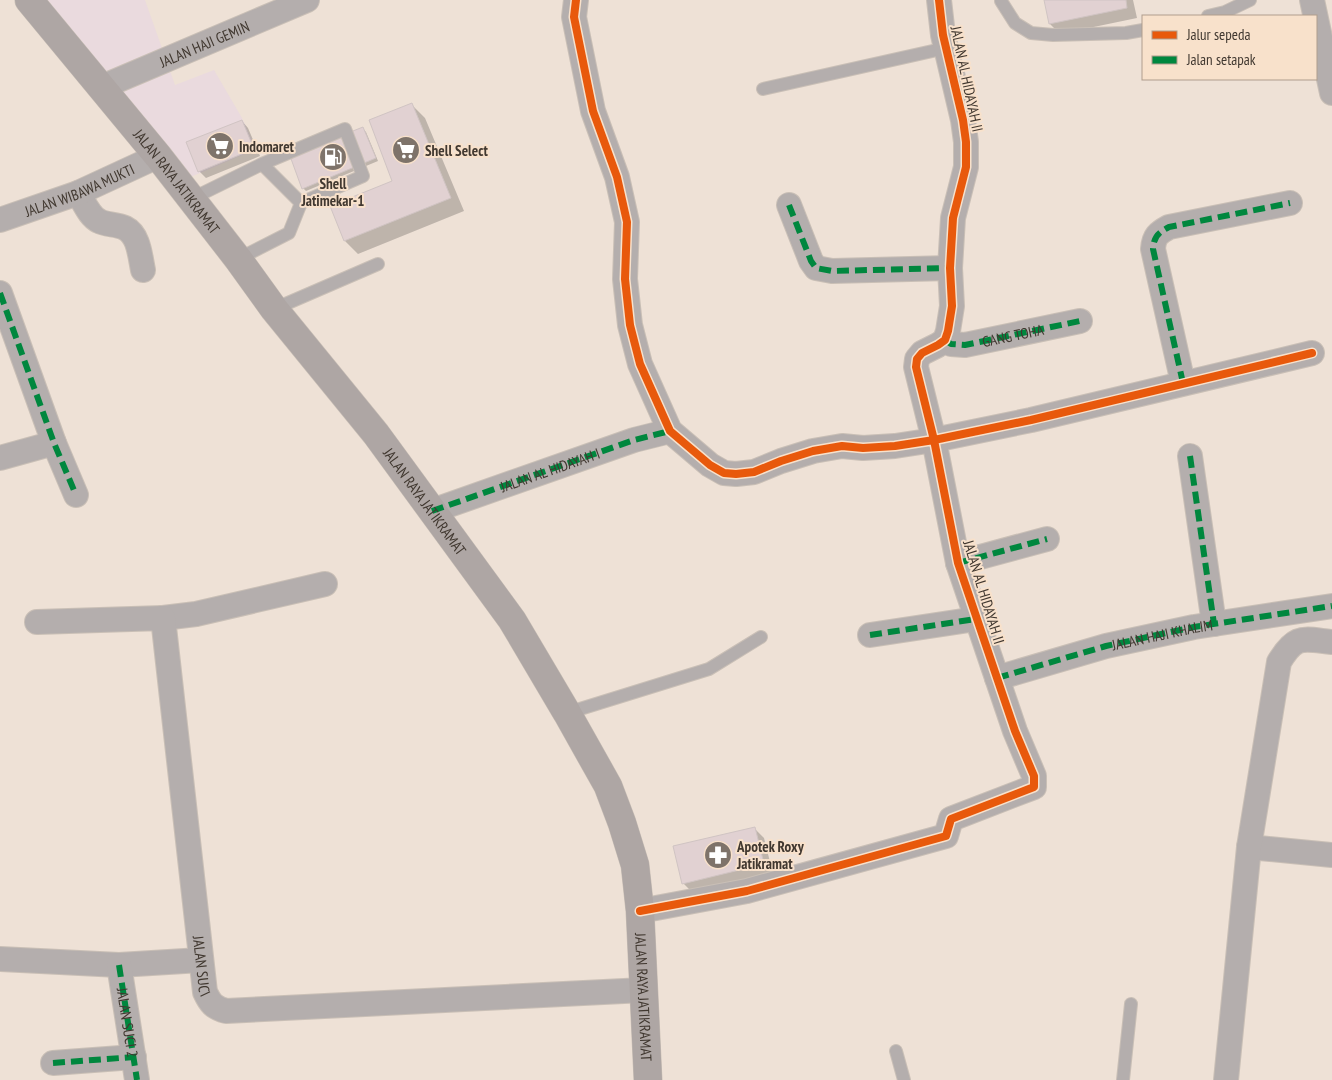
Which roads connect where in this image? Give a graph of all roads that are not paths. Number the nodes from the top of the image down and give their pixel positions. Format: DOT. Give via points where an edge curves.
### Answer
graph roads {
  1 [pos="29,0"];
  2 [pos="307,0"];
  3 [pos="576,0"];
  4 [pos="939,0"];
  5 [pos="1001,0"];
  6 [pos="1250,0"];
  7 [pos="1312,0"];
  8 [pos="1212,15"];
  9 [pos="1315,15"];
  10 [pos="1317,23"];
  11 [pos="1142,30"];
  12 [pos="946,48"];
  13 [pos="102,87"];
  14 [pos="763,89"];
  15 [pos="1332,93"];
  16 [pos="158,156"];
  17 [pos="262,164"];
  18 [pos="78,193"];
  19 [pos="191,199"];
  20 [pos="301,203"];
  21 [pos="1290,203"];
  22 [pos="789,205"];
  23 [pos="0,220"];
  24 [pos="238,259"];
  25 [pos="378,264"];
  26 [pos="950,268"];
  27 [pos="143,270"];
  28 [pos="0,293"];
  29 [pos="274,308"];
  30 [pos="1080,322"];
  31 [pos="945,340"];
  32 [pos="1312,353"];
  33 [pos="1183,383"];
  34 [pos="670,431"];
  35 [pos="934,440"];
  36 [pos="54,443"];
  37 [pos="1190,456"];
  38 [pos="0,458"];
  39 [pos="76,495"];
  40 [pos="432,511"];
  41 [pos="1047,538"];
  42 [pos="958,563"];
  43 [pos="325,584"];
  44 [pos="1332,606"];
  45 [pos="163,618"];
  46 [pos="976,620"];
  47 [pos="37,622"];
  48 [pos="1214,624"];
  49 [pos="870,635"];
  50 [pos="761,637"];
  51 [pos="1332,642"];
  52 [pos="998,678"];
  53 [pos="567,713"];
  54 [pos="1249,847"];
  55 [pos="1332,855"];
  56 [pos="640,911"];
  57 [pos="0,959"];
  58 [pos="201,960"];
  59 [pos="120,965"];
  60 [pos="644,990"];
  61 [pos="1131,1004"];
  62 [pos="896,1051"];
  63 [pos="134,1056"];
  64 [pos="53,1063"];
  65 [pos="137,1080"];
  66 [pos="648,1080"];
  67 [pos="904,1080"];
  68 [pos="1123,1080"];
  69 [pos="1226,1080"];
  1 -- 13 [label="main road, JALAN RAYA JATIKRAMAT"];
  2 -- 13 [label="street, JALAN HAJI GEMIN"];
  3 -- 34 [label="street" via="574,17 592,111 617,177 627,222 625,279 630,324 640,364"];
  4 -- 12 [label="street, JALAN AL HIDAYAH II"];
  5 -- 11 [label="lane" via="1015,23 1032,33 1053,35"];
  6 -- 8 [label="lane"];
  7 -- 9 [label="street"];
  10 -- 15 [label="street"];
  12 -- 14 [label="lane"];
  12 -- 26 [label="street, JALAN AL HIDAYAH II" via="966,142 966,167 953,218"];
  13 -- 16 [label="main road, JALAN RAYA JATIKRAMAT"];
  16 -- 18 [label="street, JALAN WIBAWA MUKTI"];
  16 -- 19 [label="main road, JALAN RAYA JATIKRAMAT"];
  17 -- 19 [label="lane"];
  17 -- 20 [label="lane"];
  17 -- 20 [label="lane" via="345,129 363,176"];
  18 -- 23 [label="street, JALAN WIBAWA MUKTI"];
  18 -- 27 [label="street" via="99,221 126,228 132,235 137,242"];
  19 -- 24 [label="main road, JALAN RAYA JATIKRAMAT"];
  20 -- 24 [label="lane" via="289,233"];
  21 -- 33 [label="street" via="1168,227 1154,238"];
  22 -- 26 [label="street" via="816,268 832,271"];
  24 -- 29 [label="main road, JALAN RAYA JATIKRAMAT"];
  25 -- 29 [label="lane"];
  26 -- 31 [label="street, JALAN AL HIDAYAH II" via="952,306"];
  28 -- 36 [label="street"];
  29 -- 40 [label="main road, JALAN RAYA JATIKRAMAT" via="376,434"];
  30 -- 31 [label="street, GANG TOHA" via="965,345"];
  31 -- 35 [label="street, JALAN AL HIDAYAH II" via="922,353 916,367"];
  32 -- 33 [label="street"];
  33 -- 35 [label="street"];
  34 -- 35 [label="street" via="710,464 724,473 736,474 754,472 813,451 842,446 895,446"];
  34 -- 40 [label="street, JALAN AL HIDAYAH I" via="634,440"];
  35 -- 42 [label="street, JALAN AL HIDAYAH II"];
  36 -- 38 [label="street"];
  36 -- 39 [label="street"];
  37 -- 48 [label="street"];
  40 -- 53 [label="main road, JALAN RAYA JATIKRAMAT" via="512,620"];
  41 -- 42 [label="street"];
  42 -- 46 [label="street, JALAN AL HIDAYAH II"];
  43 -- 45 [label="street" via="196,614"];
  44 -- 48 [label="street, JALAN HAJI KHALIM"];
  45 -- 47 [label="street"];
  45 -- 58 [label="street, JALAN SUCI"];
  46 -- 49 [label="street"];
  46 -- 52 [label="street, JALAN AL HIDAYAH II"];
  48 -- 52 [label="street, JALAN HAJI KHALIM" via="1106,646"];
  50 -- 53 [label="lane" via="710,669"];
  51 -- 54 [label="street" via="1305,639 1290,645 1279,662"];
  52 -- 56 [label="street, JALAN AL HIDAYAH II" via="1034,776 1034,787 951,819 946,836 747,890"];
  53 -- 56 [label="main road, JALAN RAYA JATIKRAMAT" via="608,786 622,823 634,865"];
  54 -- 55 [label="street"];
  54 -- 69 [label="street"];
  56 -- 60 [label="main road, JALAN RAYA JATIKRAMAT"];
  57 -- 59 [label="street"];
  58 -- 59 [label="street"];
  58 -- 60 [label="street, JALAN SUCI" via="204,992 210,1004 226,1012"];
  59 -- 63 [label="street, JALAN SUCI 2"];
  60 -- 66 [label="main road, JALAN RAYA JATIKRAMAT"];
  61 -- 68 [label="lane"];
  62 -- 67 [label="lane"];
  63 -- 64 [label="street"];
  63 -- 65 [label="street, JALAN SUCI 2"];
}
